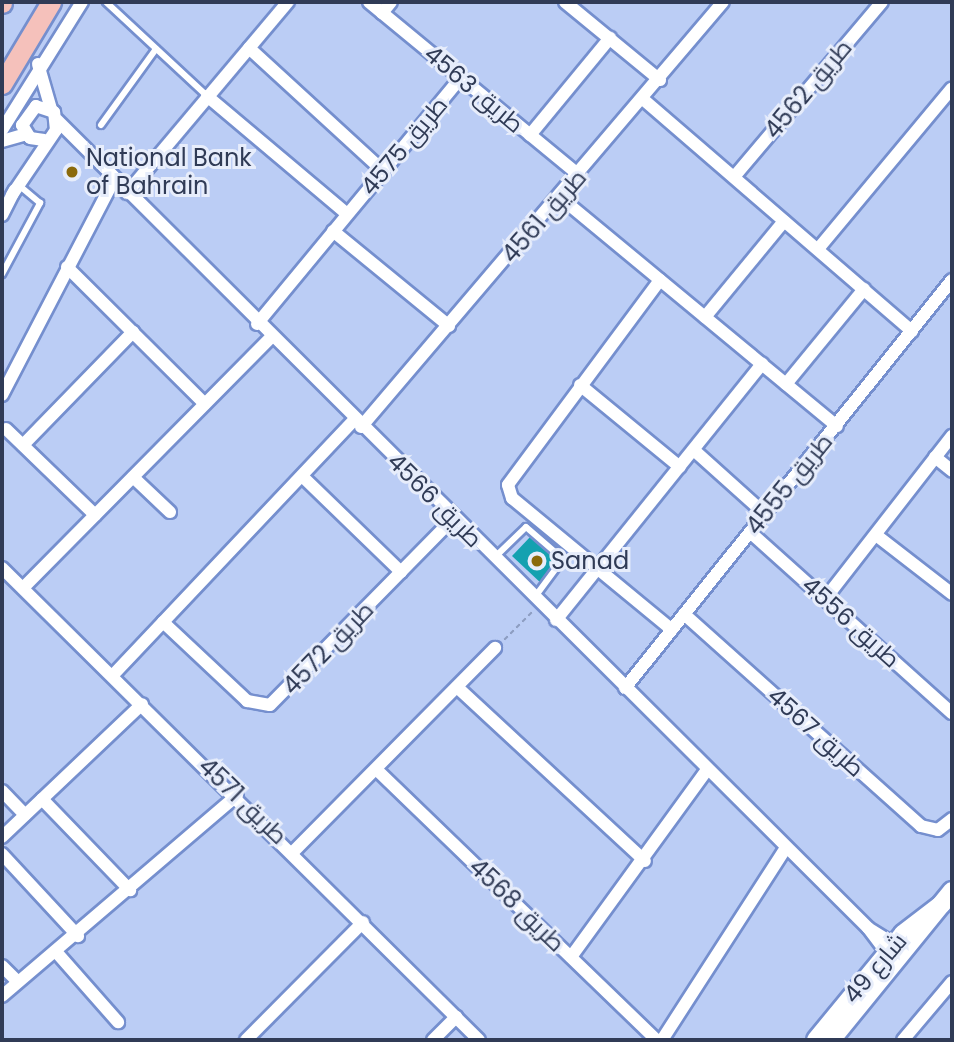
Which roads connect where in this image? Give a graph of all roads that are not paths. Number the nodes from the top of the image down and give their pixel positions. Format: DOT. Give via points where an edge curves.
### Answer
graph roads {
  1 [pos="51,2"];
  2 [pos="82,2"];
  3 [pos="106,2"];
  4 [pos="288,2"];
  5 [pos="369,2"];
  6 [pos="391,2"];
  7 [pos="565,2"];
  8 [pos="723,2"];
  9 [pos="882,2"];
  10 [pos="382,13"];
  11 [pos="610,38"];
  12 [pos="249,48"];
  13 [pos="156,49"];
  14 [pos="38,64"];
  15 [pos="461,77"];
  16 [pos="660,80"];
  17 [pos="2,84"];
  18 [pos="952,88"];
  19 [pos="207,96"];
  20 [pos="644,100"];
  21 [pos="54,115"];
  22 [pos="101,125"];
  23 [pos="2,130"];
  24 [pos="530,135"];
  25 [pos="28,136"];
  26 [pos="48,139"];
  27 [pos="2,141"];
  28 [pos="85,152"];
  29 [pos="383,171"];
  30 [pos="580,176"];
  31 [pos="733,177"];
  32 [pos="114,180"];
  33 [pos="16,190"];
  34 [pos="127,193"];
  35 [pos="561,198"];
  36 [pos="346,214"];
  37 [pos="2,215"];
  38 [pos="784,220"];
  39 [pos="333,231"];
  40 [pos="818,249"];
  41 [pos="67,267"];
  42 [pos="2,274"];
  43 [pos="660,280"];
  44 [pos="952,280"];
  45 [pos="864,289"];
  46 [pos="705,317"];
  47 [pos="257,324"];
  48 [pos="449,326"];
  49 [pos="133,331"];
  50 [pos="912,331"];
  51 [pos="271,337"];
  52 [pos="762,364"];
  53 [pos="786,384"];
  54 [pos="580,385"];
  55 [pos="2,395"];
  56 [pos="205,404"];
  57 [pos="358,423"];
  58 [pos="837,426"];
  59 [pos="6,429"];
  60 [pos="952,436"];
  61 [pos="23,445"];
  62 [pos="696,452"];
  63 [pos="935,457"];
  64 [pos="680,467"];
  65 [pos="952,471"];
  66 [pos="302,476"];
  67 [pos="133,477"];
  68 [pos="170,512"];
  69 [pos="765,514"];
  70 [pos="95,515"];
  71 [pos="454,518"];
  72 [pos="750,532"];
  73 [pos="876,535"];
  74 [pos="494,558"];
  75 [pos="2,568"];
  76 [pos="598,568"];
  77 [pos="401,572"];
  78 [pos="23,588"];
  79 [pos="952,594"];
  80 [pos="825,599"];
  81 [pos="537,601"];
  82 [pos="684,614"];
  83 [pos="556,620"];
  84 [pos="163,621"];
  85 [pos="672,630"];
  86 [pos="495,648"];
  87 [pos="113,675"];
  88 [pos="457,687"];
  89 [pos="625,688"];
  90 [pos="142,704"];
  91 [pos="952,713"];
  92 [pos="377,770"];
  93 [pos="707,770"];
  94 [pos="2,791"];
  95 [pos="237,795"];
  96 [pos="42,799"];
  97 [pos="25,815"];
  98 [pos="952,819"];
  99 [pos="2,837"];
  100 [pos="785,849"];
  101 [pos="294,851"];
  102 [pos="2,855"];
  103 [pos="645,861"];
  104 [pos="130,890"];
  105 [pos="947,898"];
  106 [pos="363,922"];
  107 [pos="78,936"];
  108 [pos="58,954"];
  109 [pos="896,954"];
  110 [pos="571,957"];
  111 [pos="2,966"];
  112 [pos="17,981"];
  113 [pos="951,986"];
  114 [pos="2,996"];
  115 [pos="456,1017"];
  116 [pos="118,1021"];
  117 [pos="246,1040"];
  118 [pos="433,1040"];
  119 [pos="479,1040"];
  120 [pos="660,1040"];
  121 [pos="816,1040"];
  122 [pos="831,1040"];
  123 [pos="903,1040"];
  1 -- 17 [label="main road"];
  2 -- 14 [label="street"];
  3 -- 13 [label="lane"];
  4 -- 12 [label="street"];
  5 -- 10 [label="street, طريق 4563"];
  6 -- 10 [label="street"];
  7 -- 11 [label="street"];
  8 -- 16 [label="street, طريق 4561"];
  9 -- 31 [label="street, طريق 4562"];
  10 -- 15 [label="street, طريق 4563"];
  11 -- 16 [label="street"];
  11 -- 24 [label="street"];
  12 -- 19 [label="street"];
  12 -- 29 [label="street"];
  13 -- 19 [label="lane"];
  13 -- 22 [label="lane"];
  14 -- 21 [label="street"];
  14 -- 23 [label="street"];
  15 -- 24 [label="street, طريق 4563"];
  15 -- 29 [label="street, طريق 4575"];
  16 -- 20 [label="street, طريق 4561"];
  18 -- 40 [label="street"];
  19 -- 34 [label="street"];
  19 -- 36 [label="street, طريق 4575"];
  20 -- 30 [label="street, طريق 4561"];
  20 -- 31 [label="street"];
  21 -- 25 [label="street" via="27,111"];
  21 -- 26 [label="street"];
  21 -- 28 [label="street, طريق 4566"];
  24 -- 30 [label="street, طريق 4563"];
  25 -- 26 [label="street, طريق 4566"];
  25 -- 27 [label="street"];
  25 -- 33 [label="street" via="30,163"];
  26 -- 28 [label="street, طريق 4566"];
  26 -- 33 [label="street"];
  28 -- 32 [label="street, طريق 4566"];
  29 -- 36 [label="street, طريق 4575"];
  30 -- 35 [label="street, طريق 4561"];
  31 -- 38 [label="street"];
  32 -- 34 [label="street, طريق 4566"];
  32 -- 41 [label="street"];
  33 -- 37 [label="street"];
  33 -- 42 [label="lane" via="40,203"];
  34 -- 47 [label="street, طريق 4566"];
  35 -- 43 [label="street"];
  35 -- 48 [label="street, طريق 4561"];
  36 -- 39 [label="street, طريق 4575"];
  38 -- 40 [label="street"];
  38 -- 46 [label="street"];
  39 -- 47 [label="street, طريق 4575"];
  39 -- 48 [label="street"];
  40 -- 45 [label="street"];
  41 -- 49 [label="street"];
  41 -- 55 [label="street"];
  43 -- 46 [label="street"];
  43 -- 54 [label="street"];
  44 -- 50 [label="street, طريق 4555"];
  45 -- 50 [label="street"];
  45 -- 53 [label="street"];
  46 -- 52 [label="street"];
  47 -- 51 [label="street, طريق 4566"];
  48 -- 57 [label="street, طريق 4561"];
  49 -- 56 [label="street"];
  49 -- 61 [label="street"];
  50 -- 58 [label="street, طريق 4555"];
  51 -- 56 [label="street"];
  51 -- 57 [label="street, طريق 4566"];
  52 -- 53 [label="street"];
  52 -- 62 [label="street"];
  53 -- 58 [label="street"];
  54 -- 64 [label="street"];
  54 -- 76 [label="street" via="513,473 508,490"];
  56 -- 67 [label="street"];
  57 -- 66 [label="street"];
  57 -- 71 [label="street, طريق 4566"];
  58 -- 69 [label="street, طريق 4555"];
  59 -- 61 [label="street"];
  60 -- 63 [label="street"];
  61 -- 70 [label="street"];
  62 -- 64 [label="street"];
  62 -- 69 [label="street"];
  63 -- 65 [label="street"];
  63 -- 73 [label="street"];
  64 -- 76 [label="street"];
  66 -- 77 [label="street"];
  66 -- 84 [label="street"];
  67 -- 68 [label="street"];
  67 -- 70 [label="street"];
  69 -- 72 [label="street, طريق 4555"];
  70 -- 78 [label="street"];
  71 -- 74 [label="street, طريق 4566"];
  71 -- 77 [label="street, طريق 4572"];
  72 -- 80 [label="street, طريق 4556"];
  72 -- 82 [label="street, طريق 4555"];
  73 -- 79 [label="street"];
  73 -- 80 [label="street"];
  74 -- 81 [label="street, طريق 4566"];
  74 -- 81 [label="lane" via="526,527 561,557 563,567"];
  75 -- 78 [label="street, طريق 4571"];
  76 -- 83 [label="street"];
  76 -- 85 [label="street"];
  77 -- 84 [label="street, طريق 4572" via="276,700 262,707 247,701"];
  78 -- 87 [label="street, طريق 4571"];
  80 -- 91 [label="street, طريق 4556"];
  81 -- 83 [label="street, طريق 4566"];
  82 -- 85 [label="street, طريق 4555"];
  82 -- 98 [label="street, طريق 4567" via="921,826 938,830"];
  83 -- 89 [label="street, طريق 4566"];
  84 -- 87 [label="street"];
  85 -- 89 [label="street, طريق 4555"];
  86 -- 88 [label="street"];
  87 -- 90 [label="street, طريق 4571"];
  88 -- 92 [label="street"];
  88 -- 103 [label="street"];
  89 -- 93 [label="street, طريق 4566"];
  90 -- 95 [label="street, طريق 4571"];
  90 -- 96 [label="street"];
  92 -- 101 [label="street"];
  92 -- 110 [label="street, طريق 4568"];
  93 -- 100 [label="street, طريق 4566"];
  93 -- 103 [label="street"];
  94 -- 97 [label="street"];
  95 -- 101 [label="street, طريق 4571"];
  95 -- 104 [label="street"];
  96 -- 97 [label="street"];
  96 -- 104 [label="street"];
  97 -- 99 [label="street"];
  100 -- 109 [label="street, طريق 4566"];
  100 -- 120 [label="street"];
  101 -- 106 [label="street, طريق 4571"];
  102 -- 107 [label="street"];
  103 -- 110 [label="street"];
  104 -- 107 [label="street"];
  105 -- 109 [label="street, شارع 49"];
  106 -- 115 [label="street, طريق 4571"];
  106 -- 117 [label="street"];
  107 -- 108 [label="street"];
  108 -- 112 [label="street"];
  108 -- 116 [label="street"];
  109 -- 121 [label="street, شارع 49"];
  109 -- 122 [label="street, شارع 49"];
  110 -- 120 [label="street, طريق 4568"];
  111 -- 112 [label="street"];
  112 -- 114 [label="street"];
  113 -- 123 [label="street"];
  115 -- 118 [label="street"];
  115 -- 119 [label="street, طريق 4571"];
}
